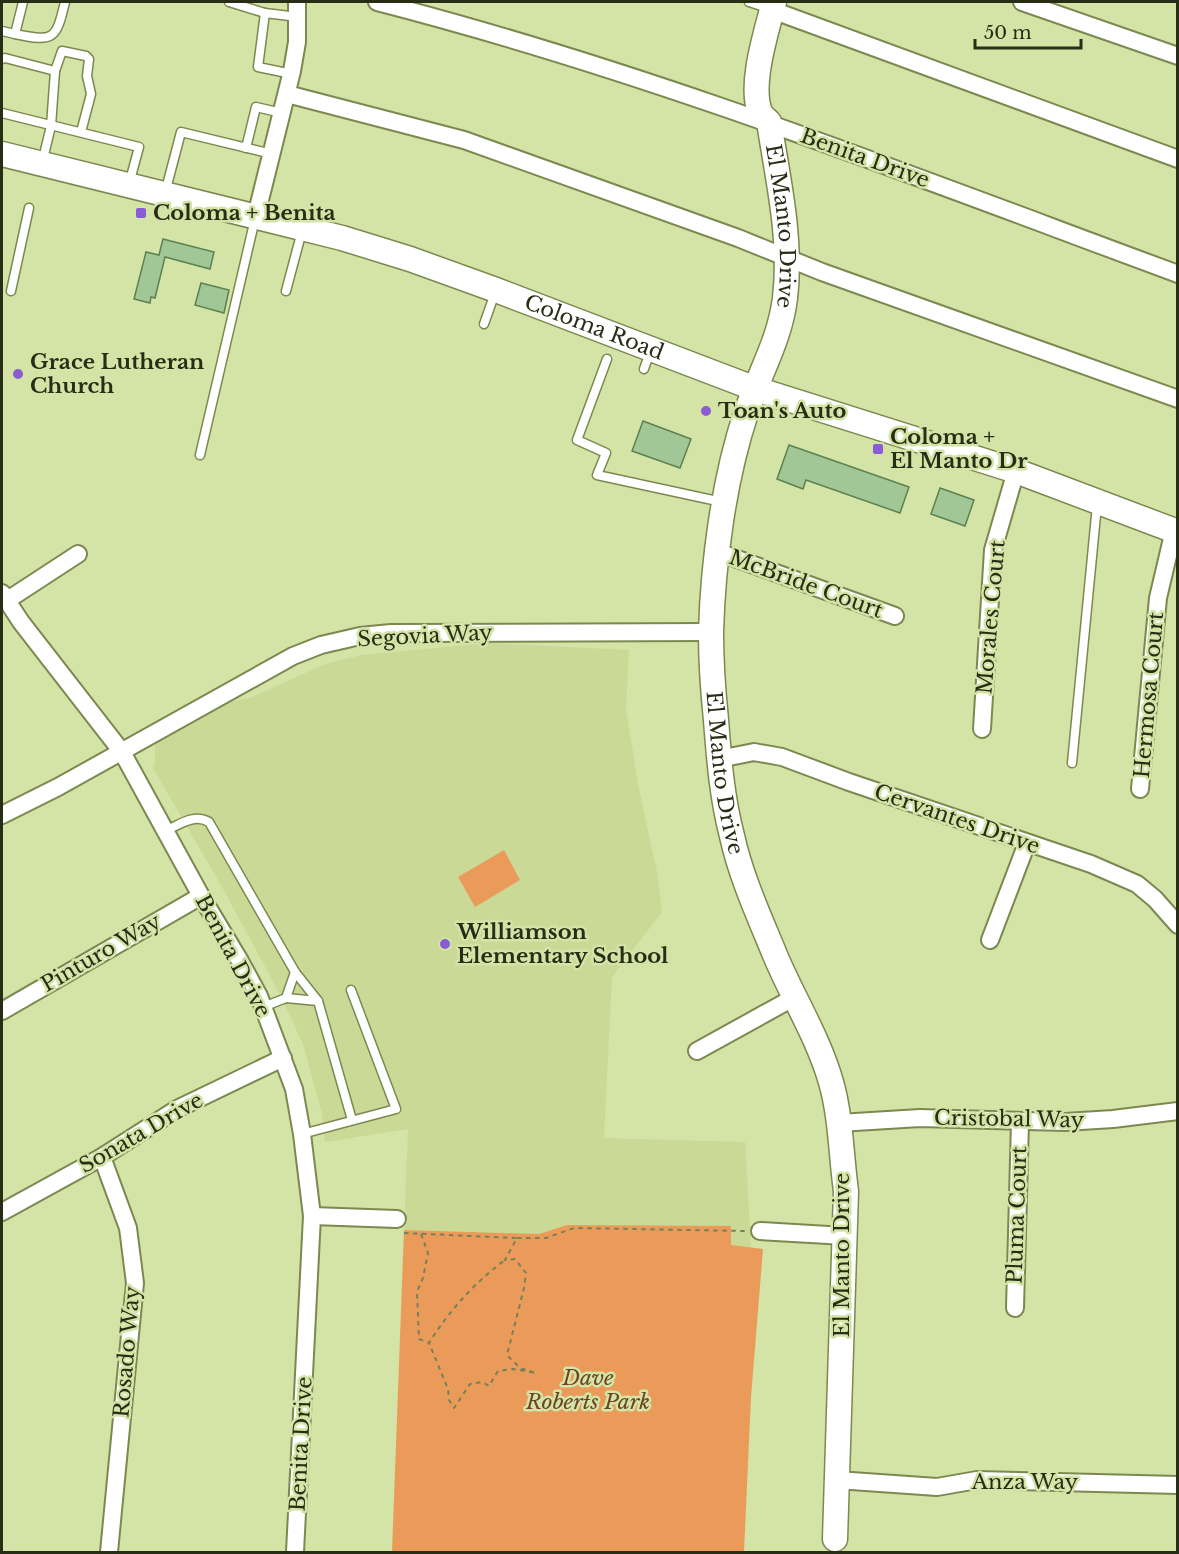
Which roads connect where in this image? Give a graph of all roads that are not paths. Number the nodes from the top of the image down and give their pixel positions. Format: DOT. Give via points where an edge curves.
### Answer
graph roads {
  1 [pos="23,2"];
  2 [pos="65,2"];
  3 [pos="230,2"];
  4 [pos="377,2"];
  5 [pos="748,2"];
  6 [pos="1022,2"];
  7 [pos="773,6"];
  8 [pos="298,9"];
  9 [pos="264,13"];
  10 [pos="2,32"];
  11 [pos="15,34"];
  12 [pos="1178,56"];
  13 [pos="2,59"];
  14 [pos="55,71"];
  15 [pos="292,74"];
  16 [pos="287,94"];
  17 [pos="2,113"];
  18 [pos="282,113"];
  19 [pos="769,122"];
  20 [pos="51,126"];
  21 [pos="81,132"];
  22 [pos="246,148"];
  23 [pos="2,154"];
  24 [pos="272,154"];
  25 [pos="1178,159"];
  26 [pos="42,163"];
  27 [pos="129,185"];
  28 [pos="165,194"];
  29 [pos="29,208"];
  30 [pos="256,216"];
  31 [pos="303,228"];
  32 [pos="787,259"];
  33 [pos="1178,274"];
  34 [pos="496,290"];
  35 [pos="11,291"];
  36 [pos="286,291"];
  37 [pos="484,324"];
  38 [pos="608,359"];
  39 [pos="756,389"];
  40 [pos="1178,399"];
  41 [pos="200,455"];
  42 [pos="1016,471"];
  43 [pos="1097,501"];
  44 [pos="725,502"];
  45 [pos="1176,531"];
  46 [pos="718,552"];
  47 [pos="78,554"];
  48 [pos="4,597"];
  49 [pos="895,616"];
  50 [pos="711,632"];
  51 [pos="982,729"];
  52 [pos="122,752"];
  53 [pos="719,759"];
  54 [pos="1072,763"];
  55 [pos="1140,789"];
  56 [pos="2,815"];
  57 [pos="165,831"];
  58 [pos="1027,843"];
  59 [pos="201,896"];
  60 [pos="1178,925"];
  61 [pos="990,940"];
  62 [pos="295,972"];
  63 [pos="351,990"];
  64 [pos="286,998"];
  65 [pos="793,998"];
  66 [pos="318,1001"];
  67 [pos="263,1007"];
  68 [pos="2,1011"];
  69 [pos="697,1050"];
  70 [pos="283,1058"];
  71 [pos="1178,1111"];
  72 [pos="352,1120"];
  73 [pos="1020,1122"];
  74 [pos="839,1123"];
  75 [pos="302,1134"];
  76 [pos="102,1157"];
  77 [pos="2,1212"];
  78 [pos="312,1216"];
  79 [pos="400,1226"];
  80 [pos="760,1231"];
  81 [pos="845,1236"];
  82 [pos="1015,1308"];
  83 [pos="837,1480"];
  84 [pos="1178,1485"];
  85 [pos="835,1539"];
  86 [pos="109,1552"];
  87 [pos="295,1552"];
  1 -- 11 [label="lane"];
  2 -- 11 [label="lane" via="59,26 52,35 42,40"];
  3 -- 9 [label="lane"];
  4 -- 19 [label="street, Benita Drive" via="514,39"];
  5 -- 7 [label="lane"];
  6 -- 12 [label="street"];
  7 -- 19 [label="street, El Manto Drive" via="758,67 757,89 760,113"];
  7 -- 25 [label="street"];
  8 -- 9 [label="lane"];
  8 -- 15 [label="street"];
  9 -- 15 [label="lane" via="258,67"];
  10 -- 11 [label="lane"];
  13 -- 14 [label="lane"];
  14 -- 20 [label="lane"];
  14 -- 21 [label="lane" via="62,51 89,59 91,94"];
  15 -- 16 [label="street"];
  16 -- 18 [label="street"];
  16 -- 32 [label="street" via="464,140"];
  17 -- 20 [label="lane"];
  18 -- 22 [label="lane" via="256,107"];
  18 -- 24 [label="street"];
  19 -- 32 [label="street, El Manto Drive"];
  19 -- 33 [label="street, Benita Drive"];
  20 -- 21 [label="lane"];
  20 -- 26 [label="lane"];
  21 -- 27 [label="lane" via="139,147"];
  22 -- 24 [label="lane"];
  22 -- 28 [label="lane" via="181,132"];
  23 -- 26 [label="street, Coloma Road"];
  24 -- 30 [label="street"];
  26 -- 27 [label="street, Coloma Road"];
  27 -- 28 [label="street, Coloma Road"];
  28 -- 30 [label="street, Coloma Road"];
  29 -- 35 [label="lane"];
  30 -- 31 [label="street, Coloma Road"];
  30 -- 41 [label="lane"];
  31 -- 34 [label="street, Coloma Road" via="410,259"];
  31 -- 36 [label="lane"];
  32 -- 39 [label="street, El Manto Drive" via="779,328"];
  32 -- 40 [label="street"];
  34 -- 37 [label="lane"];
  34 -- 39 [label="street, Coloma Road" via="647,359"];
  38 -- 44 [label="lane" via="577,440 606,453 597,475"];
  39 -- 42 [label="street, Coloma Road"];
  39 -- 44 [label="street, El Manto Drive" via="743,424"];
  42 -- 43 [label="street, Coloma Road"];
  42 -- 51 [label="street, Morales Court" via="993,550"];
  43 -- 45 [label="street, Coloma Road"];
  43 -- 54 [label="lane"];
  44 -- 46 [label="street, El Manto Drive"];
  45 -- 55 [label="street, Hermosa Court" via="1158,598"];
  46 -- 49 [label="street, McBride Court"];
  46 -- 50 [label="street, El Manto Drive"];
  47 -- 48 [label="street"];
  48 -- 52 [label="street, Benita Drive"];
  50 -- 52 [label="street, Segovia Way" via="360,636 321,645 275,665"];
  50 -- 53 [label="street, El Manto Drive"];
  52 -- 56 [label="street, Segovia Way"];
  52 -- 57 [label="street, Benita Drive"];
  53 -- 58 [label="street, Cervantes Drive" via="754,752 782,757"];
  53 -- 65 [label="street, El Manto Drive" via="732,838 757,913"];
  57 -- 59 [label="street, Benita Drive"];
  57 -- 62 [label="lane" via="194,818 209,822"];
  58 -- 60 [label="street, Cervantes Drive" via="1092,864 1137,884"];
  58 -- 61 [label="street"];
  59 -- 67 [label="street, Benita Drive"];
  59 -- 68 [label="street, Pinturo Way"];
  62 -- 64 [label="lane"];
  62 -- 66 [label="lane"];
  63 -- 72 [label="lane" via="396,1109"];
  64 -- 66 [label="lane"];
  64 -- 67 [label="lane"];
  65 -- 69 [label="street"];
  65 -- 74 [label="street, El Manto Drive" via="818,1045"];
  66 -- 72 [label="lane"];
  67 -- 70 [label="street, Benita Drive"];
  70 -- 75 [label="street, Benita Drive" via="294,1089"];
  70 -- 76 [label="street, Sonata Drive" via="177,1109"];
  71 -- 73 [label="street, Cristobal Way" via="1113,1119"];
  72 -- 75 [label="lane"];
  73 -- 74 [label="street, Cristobal Way" via="920,1118"];
  73 -- 82 [label="street, Pluma Court"];
  74 -- 81 [label="street, El Manto Drive" via="846,1191"];
  75 -- 78 [label="street, Benita Drive"];
  76 -- 77 [label="street, Sonata Drive"];
  76 -- 86 [label="street, Rosado Way" via="128,1228 135,1283"];
  78 -- 79 [label="street"];
  78 -- 87 [label="street, Benita Drive"];
  80 -- 81 [label="street"];
  81 -- 83 [label="street, El Manto Drive"];
  83 -- 84 [label="street, Anza Way" via="937,1487 978,1480"];
  83 -- 85 [label="street, El Manto Drive"];
}
